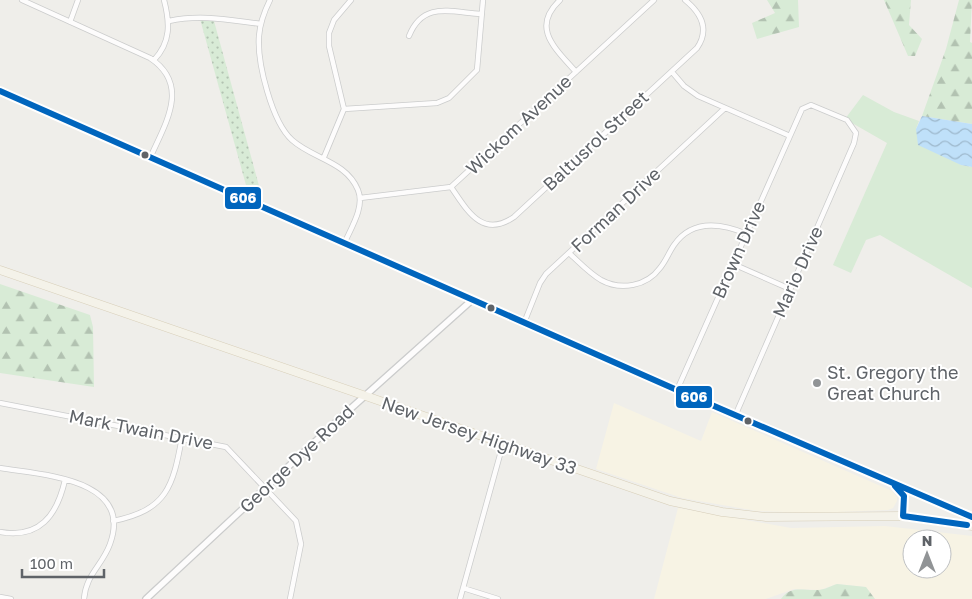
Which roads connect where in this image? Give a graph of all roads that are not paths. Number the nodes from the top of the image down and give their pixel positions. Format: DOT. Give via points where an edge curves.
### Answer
graph roads {
  1 [pos="22,0"];
  2 [pos="78,0"];
  3 [pos="164,0"];
  4 [pos="270,0"];
  5 [pos="351,0"];
  6 [pos="483,0"];
  7 [pos="560,0"];
  8 [pos="654,0"];
  9 [pos="685,0"];
  10 [pos="481,14"];
  11 [pos="169,21"];
  12 [pos="70,22"];
  13 [pos="261,24"];
  14 [pos="409,36"];
  15 [pos="154,60"];
  16 [pos="576,72"];
  17 [pos="672,72"];
  18 [pos="0,91"];
  19 [pos="725,108"];
  20 [pos="344,109"];
  21 [pos="854,128"];
  22 [pos="790,136"];
  23 [pos="324,157"];
  24 [pos="150,158"];
  25 [pos="451,187"];
  26 [pos="360,198"];
  27 [pos="746,234"];
  28 [pos="344,244"];
  29 [pos="569,253"];
  30 [pos="733,264"];
  31 [pos="0,270"];
  32 [pos="790,289"];
  33 [pos="472,300"];
  34 [pos="524,323"];
  35 [pos="677,390"];
  36 [pos="364,396"];
  37 [pos="0,403"];
  38 [pos="735,416"];
  39 [pos="182,437"];
  40 [pos="503,444"];
  41 [pos="0,468"];
  42 [pos="65,480"];
  43 [pos="895,486"];
  44 [pos="266,488"];
  45 [pos="903,516"];
  46 [pos="972,517"];
  47 [pos="113,521"];
  48 [pos="972,526"];
  49 [pos="0,532"];
  50 [pos="463,588"];
  51 [pos="0,597"];
  52 [pos="11,599"];
  53 [pos="84,599"];
  54 [pos="146,599"];
  55 [pos="290,599"];
  56 [pos="460,599"];
  57 [pos="498,599"];
  1 -- 12 [label="street"];
  2 -- 12 [label="street"];
  3 -- 11 [label="street"];
  4 -- 13 [label="street"];
  5 -- 20 [label="street" via="334,20 329,39"];
  6 -- 10 [label="street"];
  7 -- 16 [label="street" via="549,12 547,33"];
  8 -- 16 [label="street, Wickom Avenue"];
  9 -- 17 [label="street, Baltusrol Street" via="702,18 703,37 697,48"];
  10 -- 14 [label="street" via="426,13"];
  10 -- 20 [label="street" via="477,70 449,98 430,104"];
  11 -- 13 [label="street" via="207,16"];
  11 -- 15 [label="street" via="165,44"];
  12 -- 15 [label="street"];
  13 -- 23 [label="street" via="260,58 280,125 299,145"];
  15 -- 24 [label="street" via="168,78 172,102"];
  16 -- 25 [label="street, Wickom Avenue"];
  17 -- 19 [label="street" via="690,91"];
  17 -- 25 [label="street, Baltusrol Street" via="508,220 494,224 475,219"];
  18 -- 24 [label="street"];
  19 -- 22 [label="street"];
  19 -- 29 [label="street, Forman Drive"];
  20 -- 23 [label="street"];
  21 -- 22 [label="street, Brown Drive" via="847,120 811,105 802,109"];
  21 -- 32 [label="street, Mario Drive" via="854,143"];
  22 -- 27 [label="street, Brown Drive"];
  23 -- 26 [label="street" via="348,176"];
  24 -- 28 [label="street"];
  25 -- 26 [label="street, Wickom Avenue"];
  26 -- 28 [label="street" via="359,210"];
  27 -- 29 [label="street" via="717,224 692,229 674,245 656,273 642,282 625,286 603,281"];
  27 -- 30 [label="street, Brown Drive"];
  28 -- 33 [label="street"];
  29 -- 34 [label="street, Forman Drive" via="540,283"];
  30 -- 32 [label="street"];
  30 -- 35 [label="street, Brown Drive"];
  31 -- 36 [label="main road, New Jersey Highway 33"];
  32 -- 38 [label="street, Mario Drive"];
  33 -- 34 [label="street"];
  33 -- 36 [label="street, George Dye Road"];
  34 -- 35 [label="street"];
  35 -- 38 [label="street"];
  36 -- 40 [label="main road, New Jersey Highway 33"];
  36 -- 44 [label="street, George Dye Road"];
  37 -- 39 [label="street, Mark Twain Drive"];
  38 -- 43 [label="street"];
  39 -- 44 [label="street, Mark Twain Drive" via="226,447"];
  39 -- 47 [label="street" via="175,476 161,499 141,514"];
  40 -- 45 [label="main road, New Jersey Highway 33" via="666,500 722,512 792,518"];
  40 -- 50 [label="street"];
  41 -- 42 [label="street"];
  42 -- 47 [label="street" via="79,482 94,490 106,502"];
  42 -- 49 [label="street" via="58,504 42,524 17,534"];
  43 -- 45 [label="street" via="904,496"];
  43 -- 46 [label="street"];
  44 -- 54 [label="street, George Dye Road"];
  44 -- 55 [label="street, Mark Twain Drive" via="291,514 299,528 300,548"];
  45 -- 48 [label="main road, New Jersey Highway 33"];
  47 -- 53 [label="street" via="110,545 87,581"];
  50 -- 56 [label="street"];
  50 -- 57 [label="street"];
  51 -- 52 [label="street"];
}
